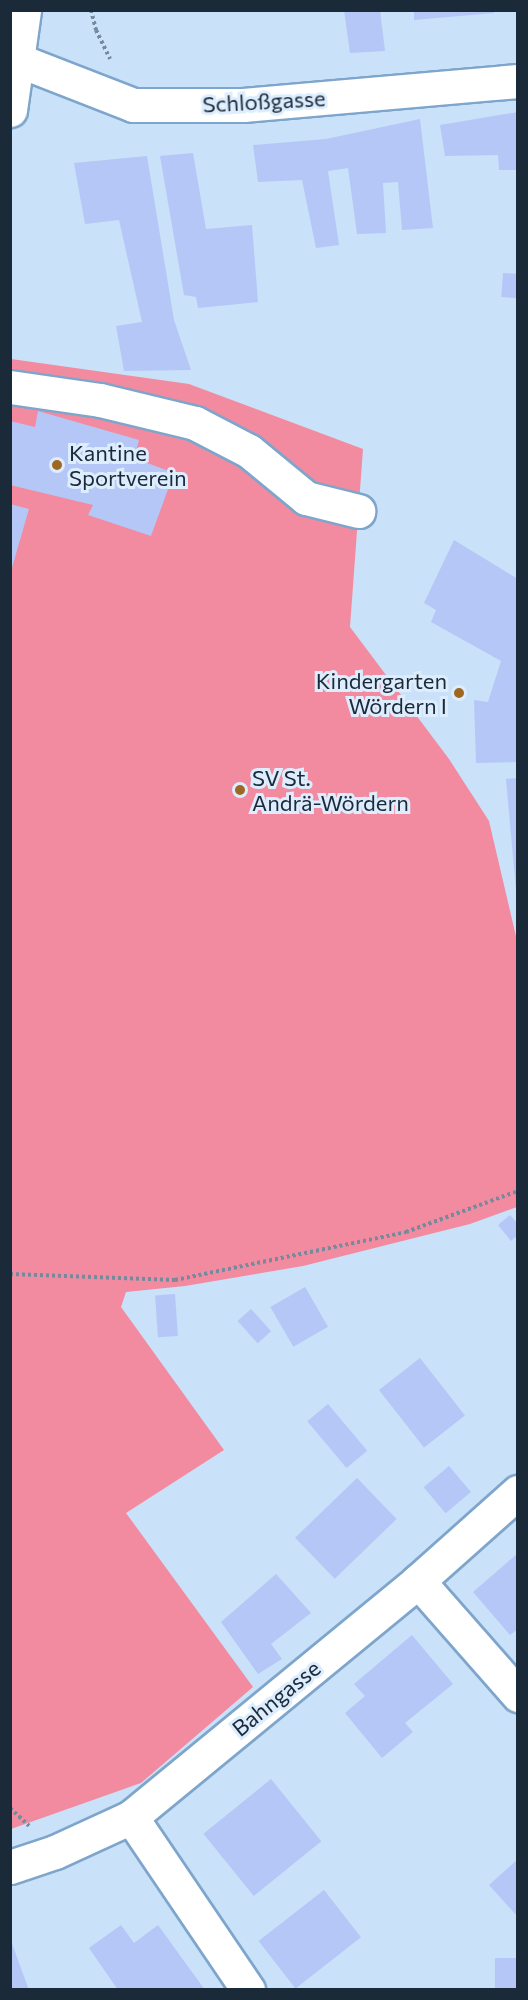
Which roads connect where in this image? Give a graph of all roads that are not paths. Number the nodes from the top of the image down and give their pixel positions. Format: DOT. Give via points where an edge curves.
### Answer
graph roads {
  1 [pos="24,10"];
  2 [pos="14,59"];
  3 [pos="518,81"];
  4 [pos="10,110"];
  5 [pos="10,387"];
  6 [pos="358,511"];
  7 [pos="518,1492"];
  8 [pos="418,1581"];
  9 [pos="518,1695"];
  10 [pos="131,1817"];
  11 [pos="10,1867"];
  12 [pos="248,1989"];
  1 -- 2 [label="street"];
  2 -- 3 [label="street, Schloßgasse" via="133,105 243,105"];
  2 -- 4 [label="street"];
  5 -- 6 [label="street" via="100,400 195,423 249,451 306,498"];
  7 -- 8 [label="street, Bahngasse"];
  8 -- 9 [label="street"];
  8 -- 10 [label="street, Bahngasse"];
  10 -- 11 [label="street, Bahngasse" via="55,1852"];
  10 -- 12 [label="street"];
}
